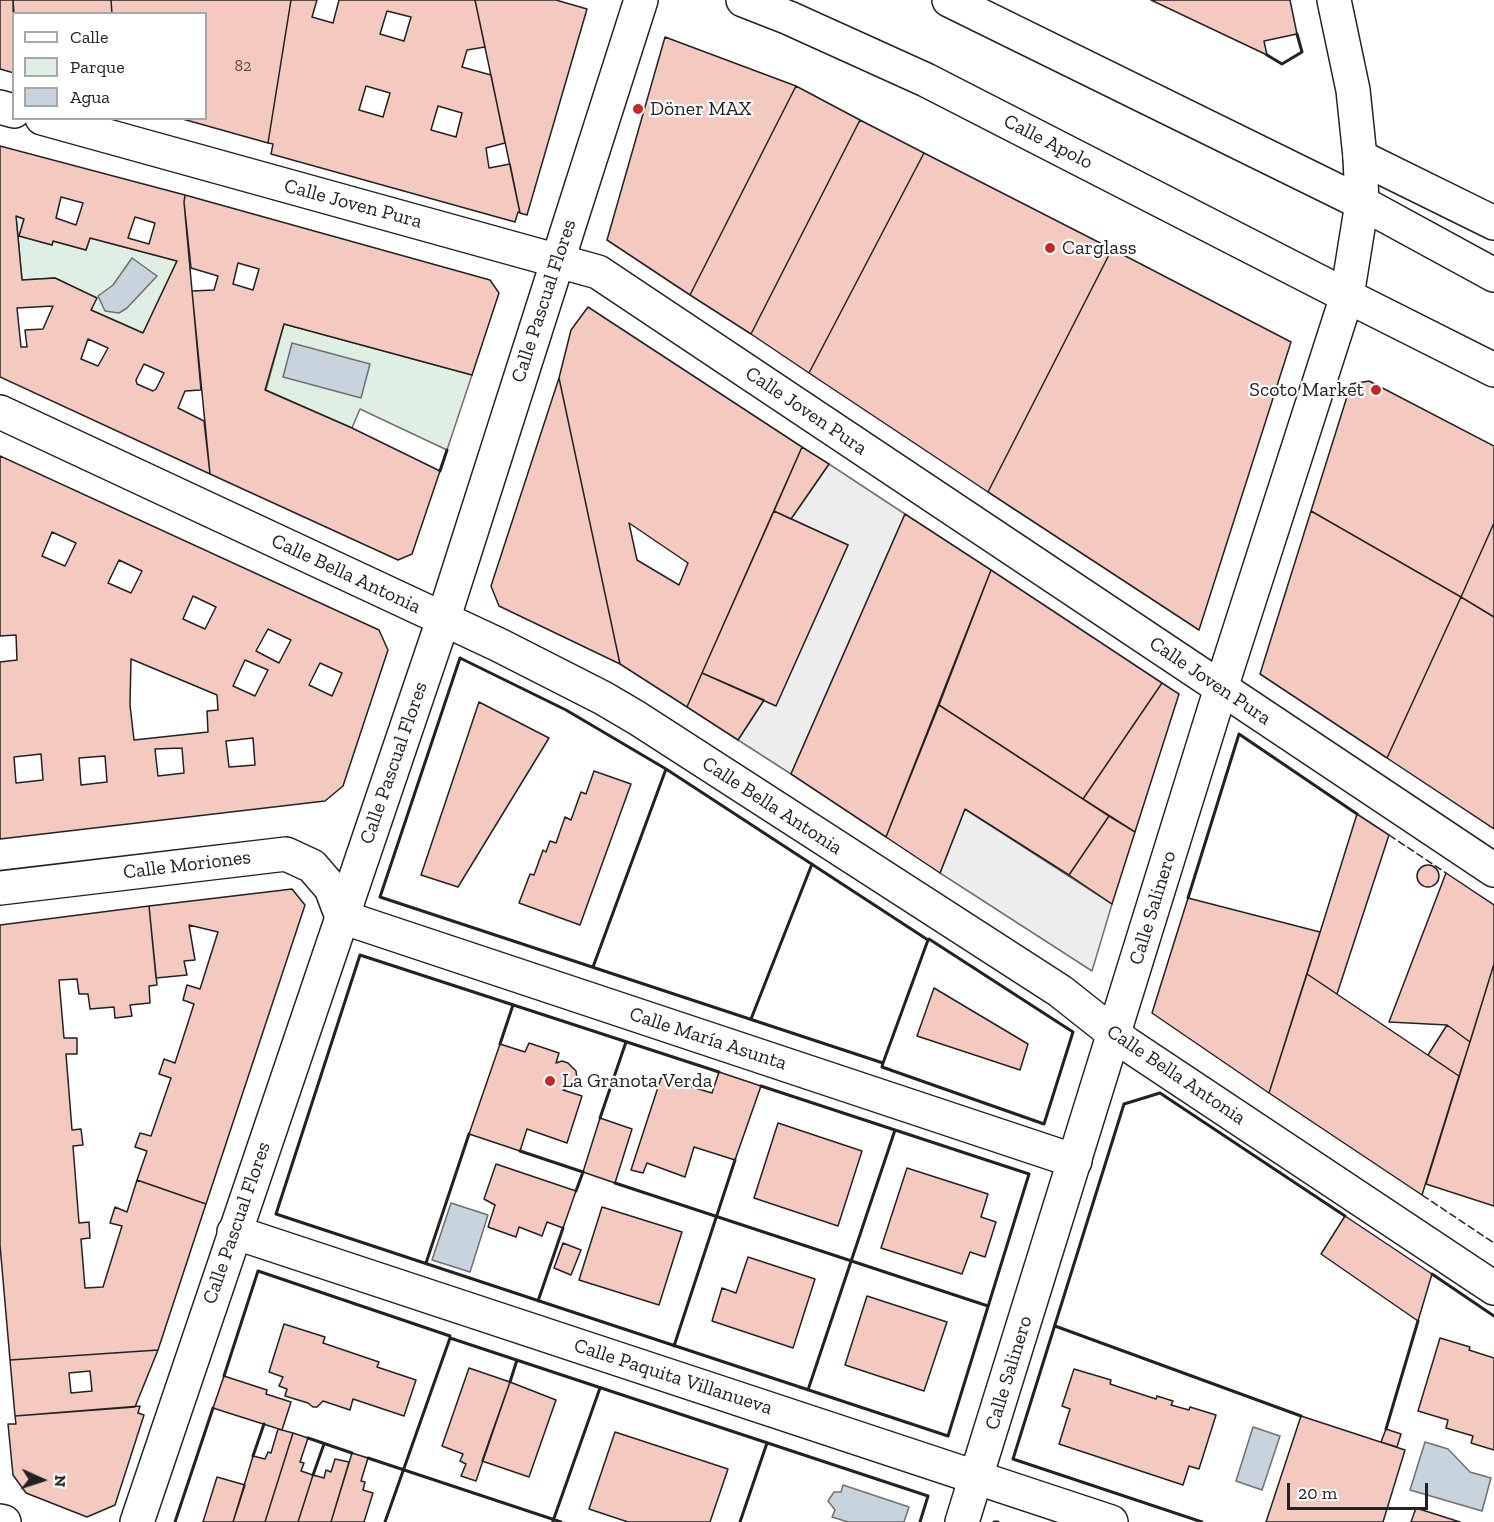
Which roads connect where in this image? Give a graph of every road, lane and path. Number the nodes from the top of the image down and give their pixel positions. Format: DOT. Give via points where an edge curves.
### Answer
graph roads {
  1 [pos="641,0"];
  2 [pos="743,0"];
  3 [pos="949,0"];
  4 [pos="1334,0"];
  5 [pos="49,120"];
  6 [pos="1360,157"];
  7 [pos="1362,203"];
  8 [pos="1494,223"];
  9 [pos="558,260"];
  10 [pos="1494,274"];
  11 [pos="1347,296"];
  12 [pos="1494,370"];
  13 [pos="0,412"];
  14 [pos="443,620"];
  15 [pos="1221,688"];
  16 [pos="1494,870"];
  17 [pos="0,888"];
  18 [pos="342,917"];
  19 [pos="1113,1034"];
  20 [pos="1075,1161"];
  21 [pos="234,1232"];
  22 [pos="1494,1288"];
  23 [pos="976,1477"];
  24 [pos="137,1522"];
  25 [pos="962,1522"];
  26 [pos="1111,1522"];
  1 -- 9 [label="street, Calle Pascual Flores"];
  2 -- 11 [label="street, Calle Apolo" via="926,80"];
  3 -- 7 [label="street"];
  4 -- 6 [label="street, Calle Salinero" via="1353,90"];
  5 -- 9 [label="street, Calle Joven Pura"];
  6 -- 7 [label="street, Calle Salinero"];
  6 -- 8 [label="street"];
  7 -- 10 [label="street"];
  7 -- 11 [label="street, Calle Salinero"];
  9 -- 14 [label="street, Calle Pascual Flores"];
  9 -- 15 [label="street, Calle Joven Pura" via="598,272"];
  11 -- 12 [label="street, Calle Apolo"];
  11 -- 15 [label="street, Calle Salinero"];
  13 -- 14 [label="street, Calle Bella Antonia"];
  14 -- 18 [label="street, Calle Pascual Flores"];
  14 -- 19 [label="street, Calle Bella Antonia" via="637,718 1060,991"];
  15 -- 16 [label="street, Calle Joven Pura"];
  15 -- 19 [label="street, Calle Salinero"];
  17 -- 18 [label="street, Calle Moriones" via="286,854 312,866 331,888"];
  18 -- 20 [label="street, Calle María Asunta"];
  18 -- 21 [label="street, Calle Pascual Flores"];
  19 -- 20 [label="street, Calle Salinero"];
  19 -- 22 [label="street, Calle Bella Antonia"];
  20 -- 23 [label="street, Calle Salinero"];
  21 -- 23 [label="street, Calle Paquita Villanueva"];
  21 -- 24 [label="street, Calle Pascual Flores"];
  23 -- 25 [label="street, Calle Salinero"];
  23 -- 26 [label="street, Calle Paquita Villanueva"];
}
